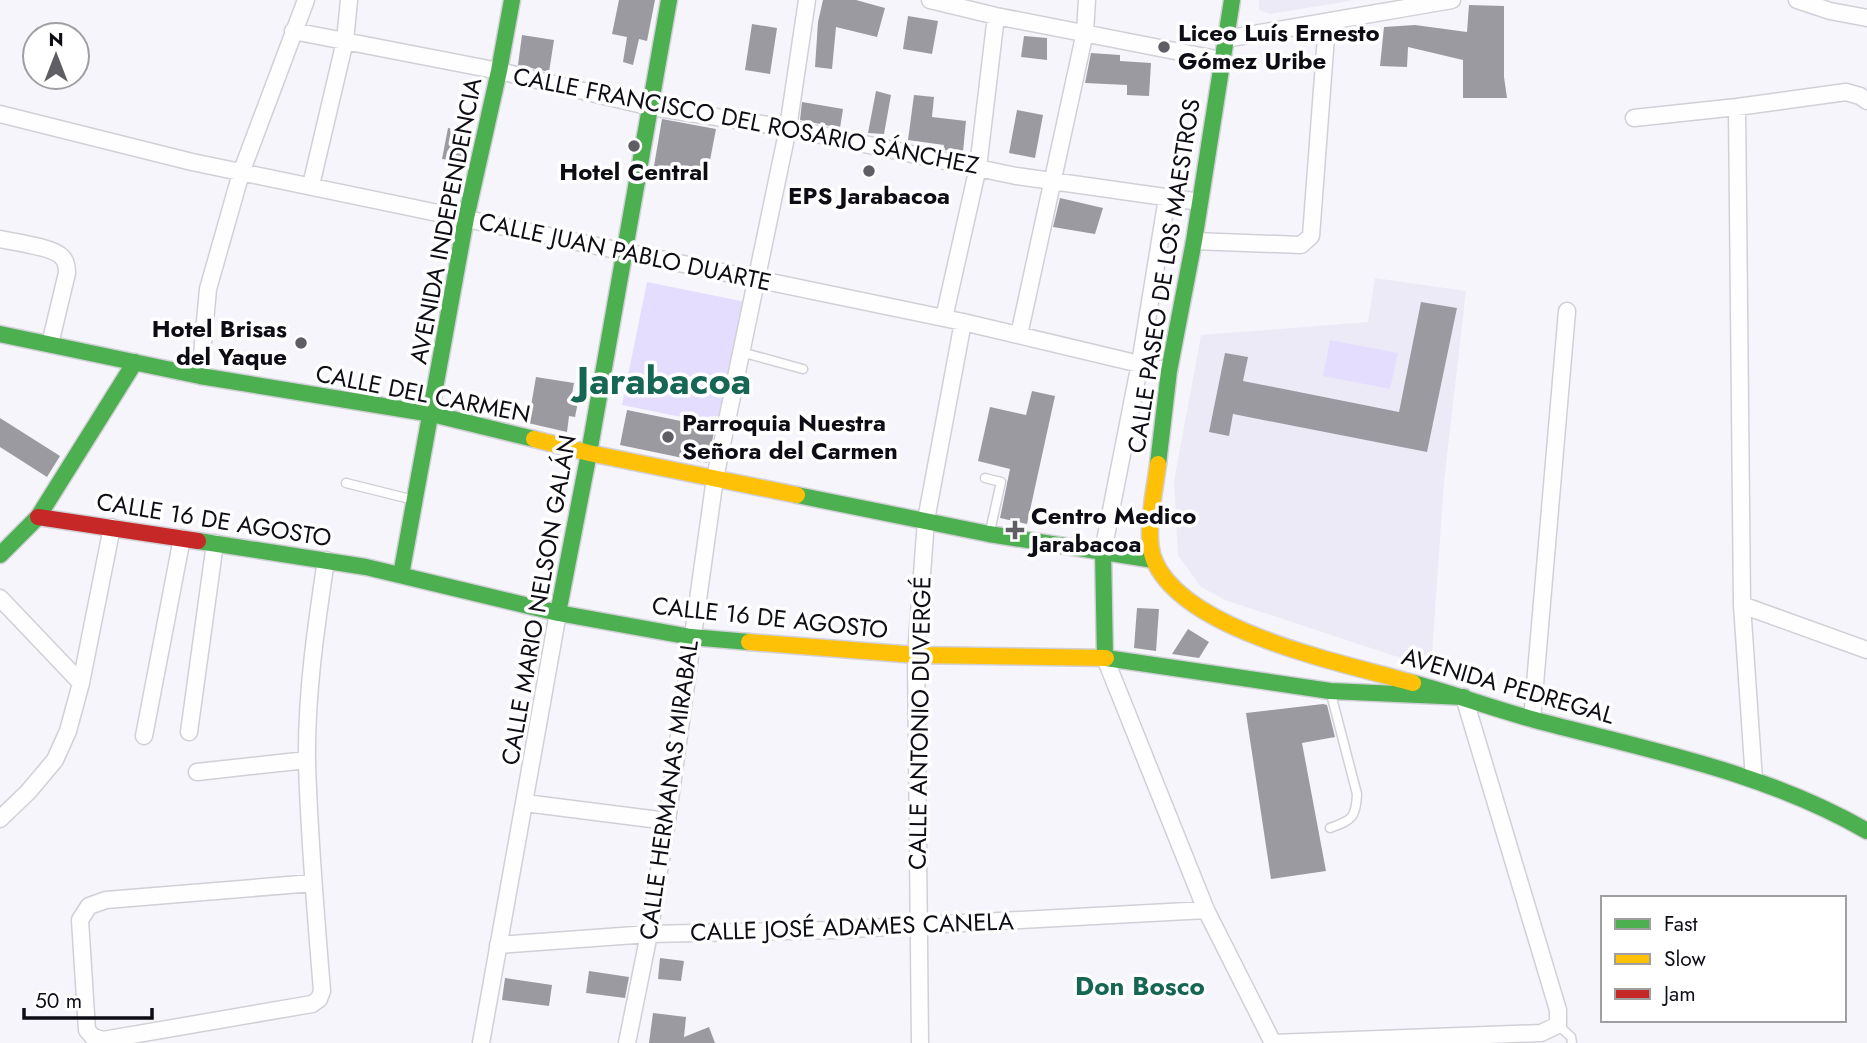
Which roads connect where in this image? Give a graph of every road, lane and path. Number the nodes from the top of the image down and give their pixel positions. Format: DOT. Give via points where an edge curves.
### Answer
graph roads {
  1 [pos="306,0"];
  2 [pos="349,0"];
  3 [pos="512,0"];
  4 [pos="669,0"];
  5 [pos="807,0"];
  6 [pos="930,0"];
  7 [pos="1087,0"];
  8 [pos="1231,0"];
  9 [pos="1452,0"];
  10 [pos="1797,0"];
  11 [pos="996,16"];
  12 [pos="1867,18"];
  13 [pos="1327,23"];
  14 [pos="293,31"];
  15 [pos="1085,32"];
  16 [pos="1226,39"];
  17 [pos="345,41"];
  18 [pos="1221,60"];
  19 [pos="499,71"];
  20 [pos="1867,101"];
  21 [pos="651,107"];
  22 [pos="1737,107"];
  23 [pos="0,114"];
  24 [pos="1634,118"];
  25 [pos="788,128"];
  26 [pos="978,167"];
  27 [pos="241,173"];
  28 [pos="1052,181"];
  29 [pos="311,185"];
  30 [pos="1167,198"];
  31 [pos="1200,202"];
  32 [pos="466,218"];
  33 [pos="0,239"];
  34 [pos="1194,241"];
  35 [pos="625,253"];
  36 [pos="757,279"];
  37 [pos="1567,311"];
  38 [pos="944,318"];
  39 [pos="963,322"];
  40 [pos="0,334"];
  41 [pos="1019,335"];
  42 [pos="50,344"];
  43 [pos="741,352"];
  44 [pos="135,362"];
  45 [pos="1140,363"];
  46 [pos="803,369"];
  47 [pos="1169,371"];
  48 [pos="200,376"];
  49 [pos="432,414"];
  50 [pos="589,453"];
  51 [pos="715,478"];
  52 [pos="985,478"];
  53 [pos="346,483"];
  54 [pos="415,500"];
  55 [pos="38,517"];
  56 [pos="926,520"];
  57 [pos="111,527"];
  58 [pos="989,534"];
  59 [pos="182,538"];
  60 [pos="215,543"];
  61 [pos="1103,551"];
  62 [pos="0,555"];
  63 [pos="326,560"];
  64 [pos="1154,560"];
  65 [pos="401,575"];
  66 [pos="0,598"];
  67 [pos="1742,605"];
  68 [pos="558,612"];
  69 [pos="691,637"];
  70 [pos="1867,650"];
  71 [pos="916,654"];
  72 [pos="1105,658"];
  73 [pos="81,683"];
  74 [pos="1331,691"];
  75 [pos="1464,697"];
  76 [pos="1532,719"];
  77 [pos="189,732"];
  78 [pos="144,736"];
  79 [pos="307,760"];
  80 [pos="197,772"];
  81 [pos="1754,780"];
  82 [pos="525,803"];
  83 [pos="0,819"];
  84 [pos="667,821"];
  85 [pos="1330,828"];
  86 [pos="1867,831"];
  87 [pos="313,883"];
  88 [pos="1206,910"];
  89 [pos="918,926"];
  90 [pos="649,934"];
  91 [pos="498,945"];
  92 [pos="1558,1025"];
  93 [pos="481,1043"];
  94 [pos="627,1043"];
  95 [pos="920,1043"];
  96 [pos="1273,1043"];
  97 [pos="1572,1043"];
  1 -- 14 [label="street"];
  2 -- 17 [label="street"];
  3 -- 19 [label="street, AVENIDA INDEPENDENCIA"];
  4 -- 21 [label="street, CALLE MARIO NELSON GALÁN"];
  5 -- 25 [label="street, CALLE HERMANAS MIRABAL"];
  6 -- 11 [label="street"];
  7 -- 15 [label="street"];
  8 -- 16 [label="street, CALLE PASEO DE LOS MAESTROS"];
  9 -- 13 [label="street"];
  10 -- 12 [label="street"];
  11 -- 15 [label="street"];
  11 -- 26 [label="street"];
  13 -- 16 [label="street"];
  13 -- 34 [label="street" via="1311,236 1301,245"];
  14 -- 17 [label="street, CALLE FRANCISCO DEL ROSARIO SÁNCHEZ"];
  14 -- 27 [label="street"];
  15 -- 18 [label="street"];
  15 -- 28 [label="street"];
  16 -- 18 [label="street, CALLE PASEO DE LOS MAESTROS"];
  17 -- 19 [label="street, CALLE FRANCISCO DEL ROSARIO SÁNCHEZ"];
  17 -- 29 [label="street"];
  18 -- 31 [label="street, CALLE PASEO DE LOS MAESTROS"];
  19 -- 21 [label="street, CALLE FRANCISCO DEL ROSARIO SÁNCHEZ"];
  19 -- 32 [label="street, AVENIDA INDEPENDENCIA"];
  20 -- 22 [label="street" via="1846,92"];
  21 -- 25 [label="street, CALLE FRANCISCO DEL ROSARIO SÁNCHEZ"];
  21 -- 35 [label="street, CALLE MARIO NELSON GALÁN"];
  22 -- 24 [label="street"];
  22 -- 67 [label="street"];
  23 -- 27 [label="street, CALLE JUAN PABLO DUARTE"];
  25 -- 26 [label="street, CALLE FRANCISCO DEL ROSARIO SÁNCHEZ"];
  25 -- 36 [label="street, CALLE HERMANAS MIRABAL"];
  26 -- 28 [label="street, CALLE FRANCISCO DEL ROSARIO SÁNCHEZ"];
  26 -- 38 [label="street"];
  27 -- 29 [label="street, CALLE JUAN PABLO DUARTE"];
  27 -- 48 [label="street" via="208,289"];
  28 -- 30 [label="street, CALLE FRANCISCO DEL ROSARIO SÁNCHEZ"];
  28 -- 41 [label="street"];
  29 -- 32 [label="street, CALLE JUAN PABLO DUARTE"];
  30 -- 31 [label="street, CALLE FRANCISCO DEL ROSARIO SÁNCHEZ"];
  30 -- 45 [label="street"];
  31 -- 34 [label="street, CALLE PASEO DE LOS MAESTROS"];
  32 -- 35 [label="street, CALLE JUAN PABLO DUARTE"];
  32 -- 49 [label="street, AVENIDA INDEPENDENCIA"];
  33 -- 42 [label="street" via="53,251 66,264"];
  34 -- 47 [label="street, CALLE PASEO DE LOS MAESTROS"];
  35 -- 36 [label="street, CALLE JUAN PABLO DUARTE"];
  35 -- 50 [label="street, CALLE MARIO NELSON GALÁN"];
  36 -- 38 [label="street, CALLE JUAN PABLO DUARTE"];
  36 -- 43 [label="street, CALLE HERMANAS MIRABAL"];
  37 -- 76 [label="street"];
  38 -- 39 [label="street, CALLE JUAN PABLO DUARTE"];
  39 -- 41 [label="street, CALLE JUAN PABLO DUARTE"];
  39 -- 56 [label="street, CALLE ANTONIO DUVERGÉ"];
  40 -- 42 [label="street, CALLE DEL CARMEN"];
  41 -- 45 [label="street, CALLE JUAN PABLO DUARTE"];
  42 -- 44 [label="street, CALLE DEL CARMEN"];
  43 -- 46 [label="lane"];
  43 -- 51 [label="street, CALLE HERMANAS MIRABAL"];
  44 -- 48 [label="street, CALLE DEL CARMEN"];
  44 -- 55 [label="street"];
  45 -- 47 [label="street, CALLE JUAN PABLO DUARTE"];
  45 -- 61 [label="street"];
  47 -- 64 [label="street, CALLE PASEO DE LOS MAESTROS" via="1151,521"];
  48 -- 49 [label="street, CALLE DEL CARMEN"];
  49 -- 50 [label="street, CALLE DEL CARMEN"];
  49 -- 54 [label="street, AVENIDA INDEPENDENCIA"];
  50 -- 51 [label="street, CALLE DEL CARMEN"];
  50 -- 68 [label="street, CALLE MARIO NELSON GALÁN"];
  51 -- 56 [label="street, CALLE DEL CARMEN"];
  51 -- 69 [label="street, CALLE HERMANAS MIRABAL"];
  52 -- 58 [label="lane" via="1000,482"];
  53 -- 54 [label="lane"];
  54 -- 65 [label="street, AVENIDA INDEPENDENCIA"];
  55 -- 57 [label="street, CALLE 16 DE AGOSTO"];
  55 -- 62 [label="street"];
  56 -- 58 [label="street, CALLE DEL CARMEN"];
  56 -- 71 [label="street, CALLE ANTONIO DUVERGÉ"];
  57 -- 59 [label="street, CALLE 16 DE AGOSTO"];
  57 -- 73 [label="street"];
  58 -- 61 [label="street, CALLE DEL CARMEN"];
  59 -- 60 [label="street, CALLE 16 DE AGOSTO"];
  59 -- 78 [label="street"];
  60 -- 63 [label="street, CALLE 16 DE AGOSTO"];
  60 -- 77 [label="street"];
  61 -- 64 [label="street, CALLE DEL CARMEN"];
  61 -- 72 [label="street"];
  63 -- 65 [label="street, CALLE 16 DE AGOSTO"];
  63 -- 79 [label="street" via="313,644"];
  64 -- 75 [label="street, AVENIDA PEDREGAL" via="1176,591 1207,614 1263,640"];
  65 -- 68 [label="street, CALLE 16 DE AGOSTO"];
  66 -- 73 [label="street"];
  67 -- 70 [label="street"];
  67 -- 81 [label="street"];
  68 -- 69 [label="street, CALLE 16 DE AGOSTO"];
  68 -- 82 [label="street, CALLE MARIO NELSON GALÁN"];
  69 -- 71 [label="street, CALLE 16 DE AGOSTO"];
  69 -- 84 [label="street, CALLE HERMANAS MIRABAL"];
  71 -- 72 [label="street, CALLE 16 DE AGOSTO"];
  71 -- 89 [label="street, CALLE ANTONIO DUVERGÉ"];
  72 -- 74 [label="street, CALLE 16 DE AGOSTO"];
  72 -- 88 [label="street"];
  73 -- 83 [label="street" via="55,760"];
  74 -- 75 [label="street, CALLE 16 DE AGOSTO"];
  74 -- 85 [label="lane" via="1357,802 1349,821"];
  75 -- 76 [label="street, AVENIDA PEDREGAL"];
  75 -- 92 [label="street" via="1558,1010"];
  76 -- 81 [label="street, AVENIDA PEDREGAL"];
  79 -- 80 [label="street"];
  79 -- 87 [label="street"];
  81 -- 86 [label="street, AVENIDA PEDREGAL" via="1834,812"];
  82 -- 84 [label="street"];
  82 -- 91 [label="street, CALLE MARIO NELSON GALÁN"];
  84 -- 90 [label="street, CALLE HERMANAS MIRABAL"];
  87 -- 87 [label="street" via="106,900 89,906 80,920 87,1030 103,1040 312,1004 322,991"];
  88 -- 89 [label="street, CALLE JOSÉ ADAMES CANELA"];
  88 -- 96 [label="street"];
  89 -- 90 [label="street, CALLE JOSÉ ADAMES CANELA"];
  89 -- 95 [label="street, CALLE ANTONIO DUVERGÉ"];
  90 -- 91 [label="street, CALLE JOSÉ ADAMES CANELA"];
  90 -- 94 [label="street, CALLE HERMANAS MIRABAL"];
  91 -- 93 [label="street, CALLE MARIO NELSON GALÁN"];
  92 -- 96 [label="street" via="1541,1034"];
  92 -- 97 [label="lane"];
}
